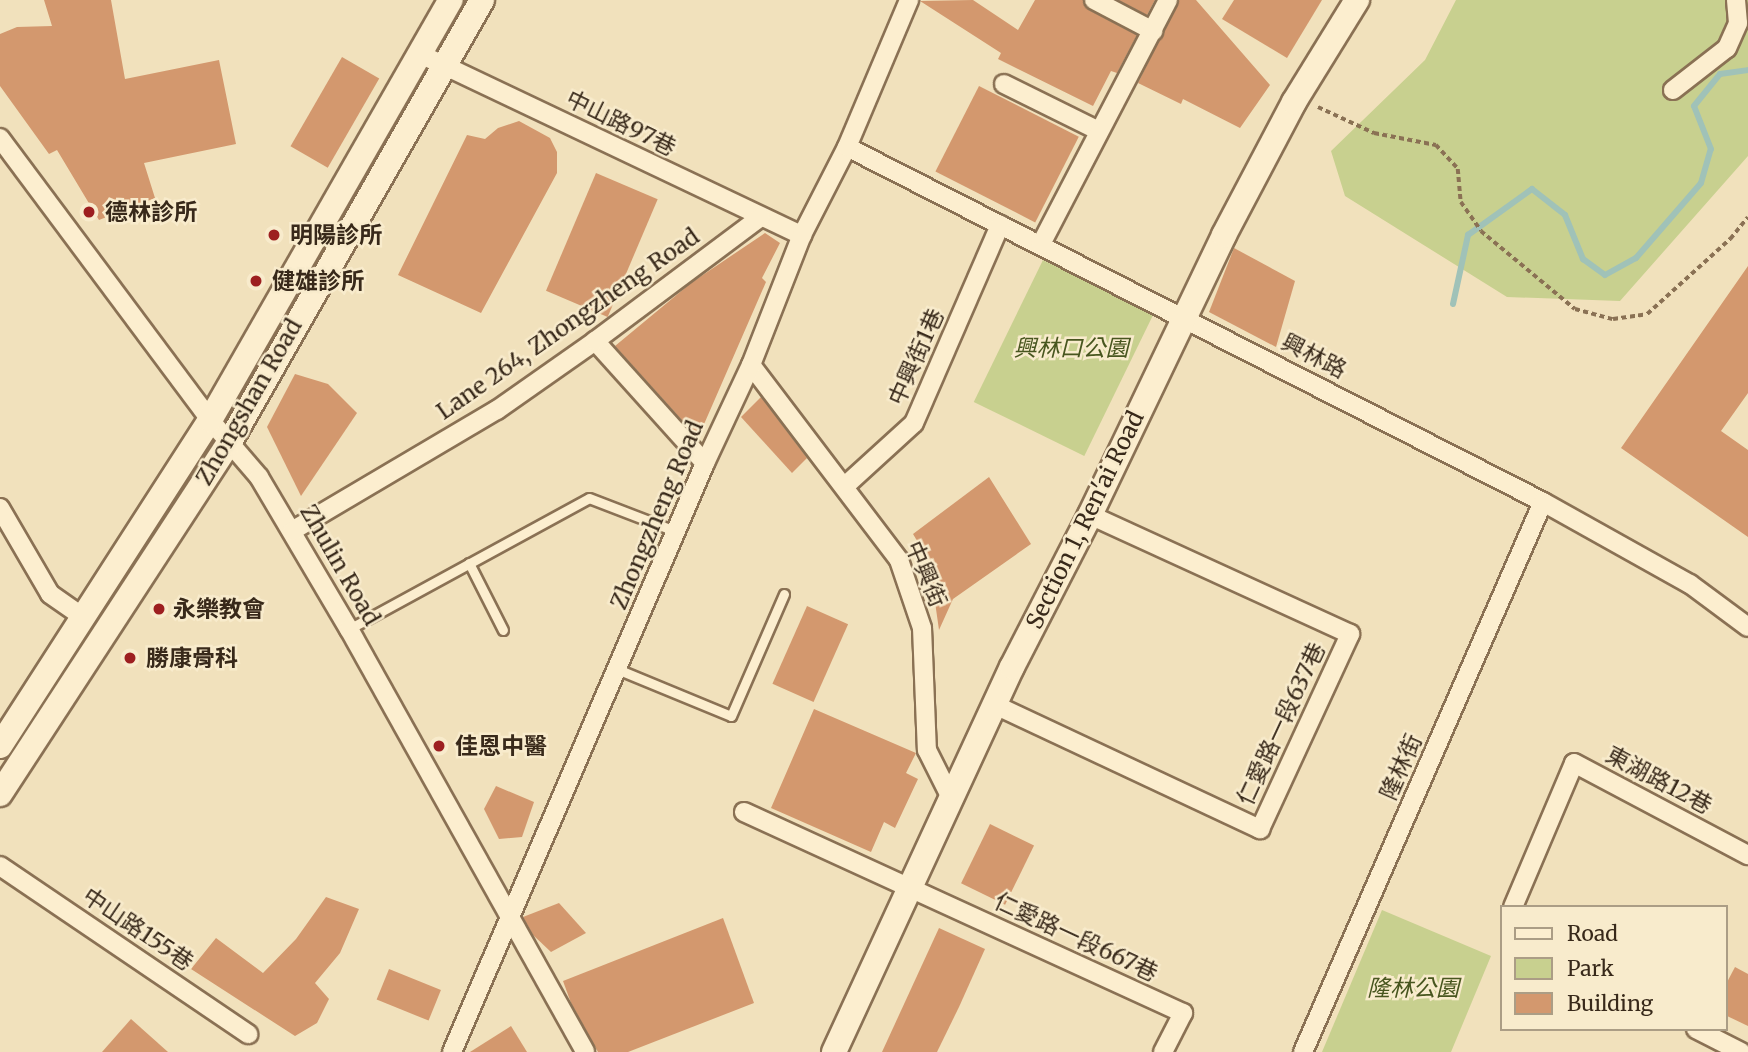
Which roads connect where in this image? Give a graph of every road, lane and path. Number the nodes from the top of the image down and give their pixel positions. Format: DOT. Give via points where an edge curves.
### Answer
graph roads {
  1 [pos="451,0"];
  2 [pos="482,0"];
  3 [pos="909,0"];
  4 [pos="1094,0"];
  5 [pos="1168,0"];
  6 [pos="1357,0"];
  7 [pos="1736,0"];
  8 [pos="1153,31"];
  9 [pos="420,54"];
  10 [pos="444,65"];
  11 [pos="1004,84"];
  12 [pos="1673,90"];
  13 [pos="1297,97"];
  14 [pos="1099,131"];
  15 [pos="0,138"];
  16 [pos="847,147"];
  17 [pos="761,217"];
  18 [pos="1748,217"];
  19 [pos="1000,225"];
  20 [pos="802,235"];
  21 [pos="1041,244"];
  22 [pos="1184,316"];
  23 [pos="596,341"];
  24 [pos="751,365"];
  25 [pos="210,420"];
  26 [pos="229,443"];
  27 [pos="705,463"];
  28 [pos="845,486"];
  29 [pos="1544,502"];
  30 [pos="0,509"];
  31 [pos="1090,515"];
  32 [pos="292,531"];
  33 [pos="675,531"];
  34 [pos="469,563"];
  35 [pos="783,594"];
  36 [pos="83,617"];
  37 [pos="1748,627"];
  38 [pos="349,629"];
  39 [pos="503,630"];
  40 [pos="617,669"];
  41 [pos="995,705"];
  42 [pos="0,746"];
  43 [pos="0,794"];
  44 [pos="952,800"];
  45 [pos="744,812"];
  46 [pos="1748,855"];
  47 [pos="0,866"];
  48 [pos="910,887"];
  49 [pos="1514,905"];
  50 [pos="510,919"];
  51 [pos="1700,1031"];
  52 [pos="248,1034"];
  53 [pos="452,1052"];
  54 [pos="585,1052"];
  55 [pos="834,1052"];
  56 [pos="1163,1052"];
  57 [pos="1303,1052"];
  58 [pos="1741,1052"];
  1 -- 9 [label="main road, Zhongshan Road"];
  2 -- 10 [label="main road, Zhongshan Road"];
  3 -- 16 [label="street, Zhongzheng Road"];
  4 -- 8 [label="street"];
  5 -- 8 [label="street"];
  6 -- 13 [label="main road, Section 1, Ren'ai Road"];
  7 -- 12 [label="street" via="1738,23 1727,48"];
  8 -- 14 [label="street"];
  9 -- 10 [label="street, 中山路97巷"];
  9 -- 25 [label="main road, Zhongshan Road"];
  10 -- 17 [label="street, 中山路97巷"];
  10 -- 26 [label="main road, Zhongshan Road"];
  11 -- 14 [label="street"];
  13 -- 18 [label="path" via="1374,133 1436,145 1458,169 1461,202 1481,231 1575,309 1613,319 1647,314"];
  13 -- 22 [label="main road, Section 1, Ren'ai Road"];
  14 -- 21 [label="street"];
  15 -- 25 [label="street, Zhulin Road"];
  16 -- 19 [label="street, 興林路"];
  16 -- 20 [label="street, Zhongzheng Road"];
  17 -- 20 [label="street, 中山路97巷"];
  17 -- 23 [label="street, Lane 264, Zhongzheng Road"];
  19 -- 21 [label="street, 興林路"];
  19 -- 28 [label="street, 中興街1巷" via="914,423"];
  20 -- 24 [label="street, Zhongzheng Road"];
  21 -- 22 [label="street, 興林路"];
  22 -- 29 [label="street, 興林路"];
  22 -- 31 [label="main road, Section 1, Ren'ai Road"];
  23 -- 27 [label="street"];
  23 -- 32 [label="street, Lane 264, Zhongzheng Road" via="497,410"];
  24 -- 27 [label="street, Zhongzheng Road"];
  24 -- 28 [label="street, 中興街"];
  25 -- 26 [label="street, Zhulin Road"];
  25 -- 36 [label="main road, Zhongshan Road"];
  26 -- 32 [label="street, Zhulin Road" via="259,477"];
  26 -- 43 [label="main road, Zhongshan Road"];
  27 -- 33 [label="street, Zhongzheng Road"];
  28 -- 44 [label="street, 中興街" via="899,560 922,628 927,750"];
  29 -- 37 [label="street, 興林路" via="1690,584"];
  29 -- 57 [label="street, 隆林街"];
  30 -- 36 [label="street" via="50,594"];
  31 -- 41 [label="main road, Section 1, Ren'ai Road"];
  31 -- 41 [label="street, 仁愛路一段637巷" via="1350,634 1260,829"];
  32 -- 38 [label="street, Zhulin Road"];
  33 -- 34 [label="lane" via="589,498"];
  33 -- 40 [label="street, Zhongzheng Road"];
  34 -- 38 [label="lane"];
  34 -- 39 [label="lane"];
  35 -- 40 [label="lane" via="731,716"];
  36 -- 42 [label="main road, Zhongshan Road"];
  38 -- 50 [label="street, Zhulin Road"];
  40 -- 50 [label="street, Zhongzheng Road"];
  41 -- 44 [label="main road, Section 1, Ren'ai Road"];
  44 -- 48 [label="main road, Section 1, Ren'ai Road"];
  45 -- 48 [label="street"];
  46 -- 49 [label="street, 東湖路12巷" via="1574,762"];
  47 -- 52 [label="street, 中山路155巷"];
  48 -- 55 [label="main road, Section 1, Ren'ai Road"];
  48 -- 56 [label="street, 仁愛路一段667巷" via="1183,1013"];
  50 -- 53 [label="street, Zhongzheng Road"];
  50 -- 54 [label="street, Zhulin Road"];
  51 -- 58 [label="street"];
}
